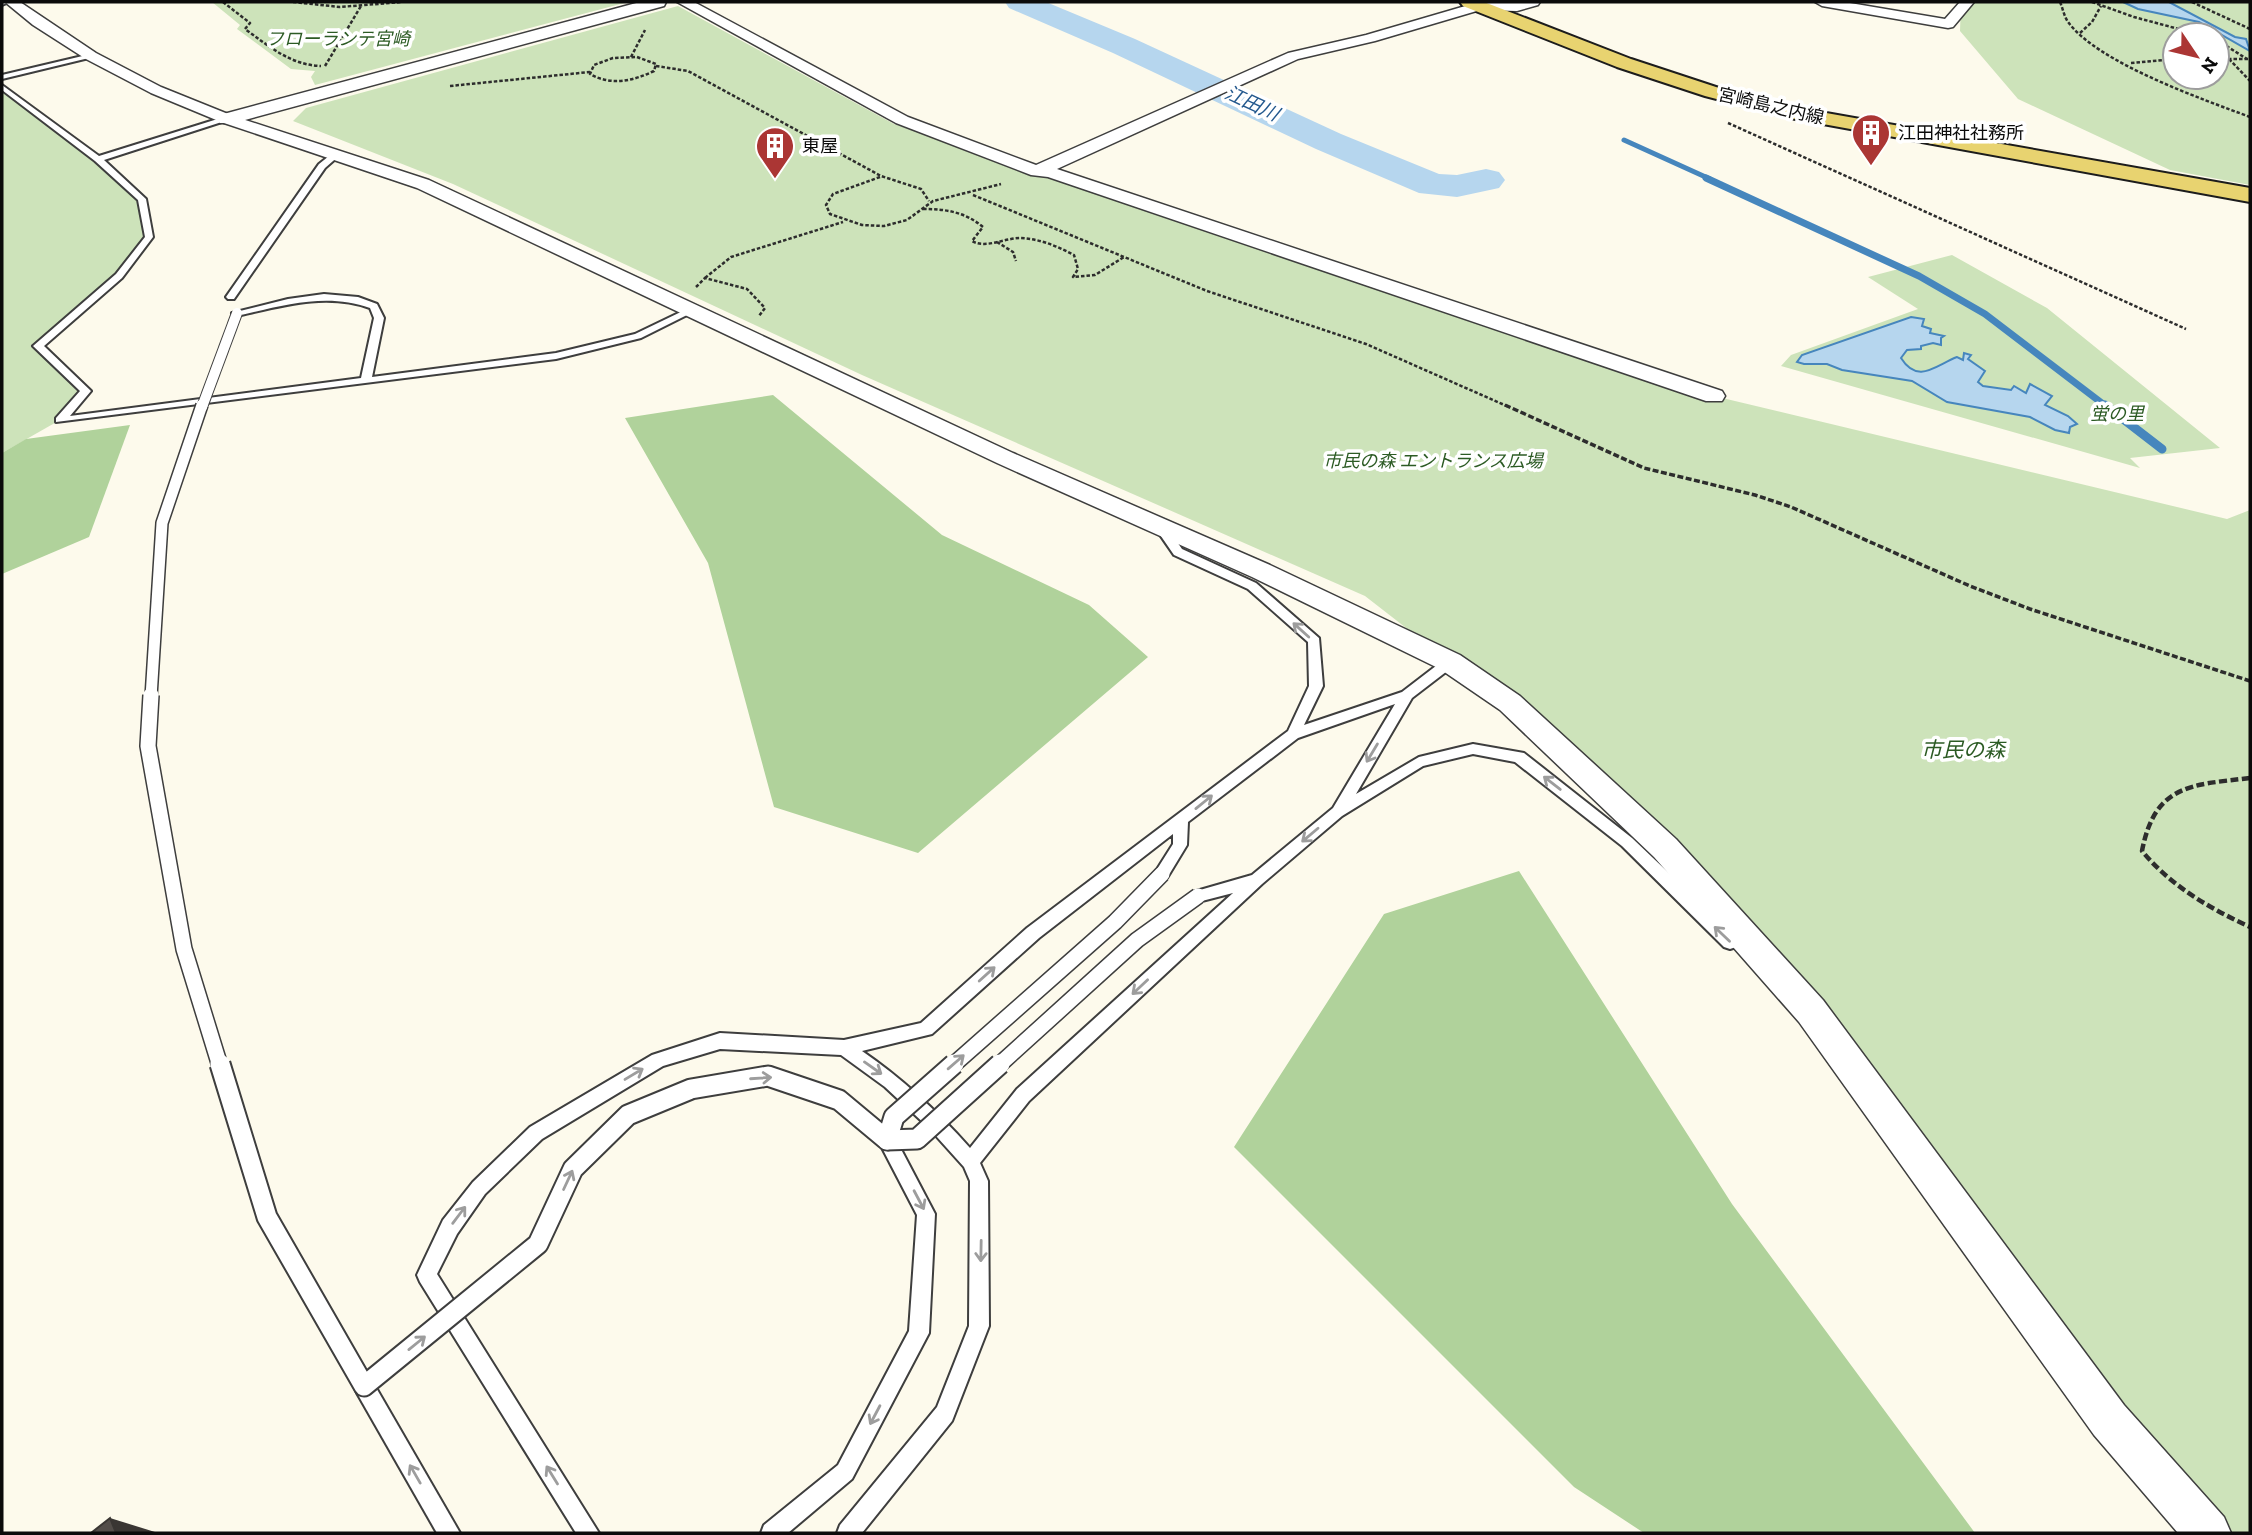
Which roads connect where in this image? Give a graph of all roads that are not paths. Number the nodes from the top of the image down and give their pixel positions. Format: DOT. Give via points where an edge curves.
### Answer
graph roads {
  1 [pos="12,2"];
  2 [pos="658,2"];
  3 [pos="684,2"];
  4 [pos="1533,2"];
  5 [pos="1822,2"];
  6 [pos="1967,2"];
  7 [pos="1474,4"];
  8 [pos="91,55"];
  9 [pos="2,77"];
  10 [pos="2,87"];
  11 [pos="227,118"];
  12 [pos="337,154"];
  13 [pos="98,159"];
  14 [pos="1037,172"];
  15 [pos="2250,195"];
  16 [pos="231,297"];
  17 [pos="689,303"];
  18 [pos="366,380"];
  19 [pos="1714,396"];
  20 [pos="1160,527"];
  21 [pos="1450,662"];
  22 [pos="1407,695"];
  23 [pos="1293,734"];
  24 [pos="1337,812"];
  25 [pos="1181,821"];
  26 [pos="1257,880"];
  27 [pos="1811,1011"];
  28 [pos="844,1048"];
  29 [pos="887,1140"];
  30 [pos="970,1161"];
  31 [pos="364,1386"];
  32 [pos="449,1533"];
  33 [pos="588,1533"];
  34 [pos="772,1533"];
  35 [pos="848,1533"];
  36 [pos="2207,1533"];
  1 -- 8 [label="street"];
  2 -- 11 [label="street"];
  3 -- 14 [label="street" via="902,120"];
  4 -- 7 [label="street" via="1517,7"];
  5 -- 6 [label="street" via="1948,24"];
  7 -- 14 [label="street" via="1370,38 1293,56"];
  7 -- 15 [label="main road, 宮崎島之内線" via="1624,63 1797,114"];
  8 -- 9 [label="lane"];
  8 -- 11 [label="street" via="156,90"];
  10 -- 13 [label="lane"];
  11 -- 12 [label="street"];
  11 -- 13 [label="lane"];
  12 -- 16 [label="lane" via="321,166"];
  12 -- 17 [label="street" via="424,184"];
  13 -- 18 [label="lane" via="142,200 149,237 119,276 38,346 86,391 60,420"];
  14 -- 19 [label="street" via="1049,172"];
  17 -- 18 [label="lane" via="638,336 598,348"];
  17 -- 20 [label="street"];
  18 -- 31 [label="lane, bridge" via="380,318 374,306 359,299 329,297 237,313 162,523 148,746 184,950 267,1217"];
  20 -- 21 [label="street"];
  23 -- 20 [label="lane, one-way" via="1316,686 1314,641 1252,586 1178,552"];
  21 -- 22 [label="lane"];
  21 -- 27 [label="street" via="1510,703 1665,848"];
  22 -- 23 [label="lane"];
  22 -- 24 [label="lane, one-way"];
  25 -- 23 [label="lane, one-way"];
  24 -- 26 [label="lane, one-way"];
  27 -- 24 [label="lane, one-way" via="1739,950 1627,842 1519,757 1473,749 1419,762"];
  28 -- 25 [label="lane, one-way" via="926,1029 1033,933"];
  29 -- 25 [label="lane, one-way, bridge" via="894,1117 1115,922 1162,874 1180,845"];
  26 -- 29 [label="lane, bridge" via="1198,896 1138,940 917,1139"];
  26 -- 30 [label="lane, one-way" via="1023,1095"];
  27 -- 36 [label="street" via="2109,1420"];
  28 -- 30 [label="lane, one-way" via="891,1081"];
  33 -- 28 [label="lane, one-way" via="427,1275 450,1227 479,1188 536,1133 657,1060 720,1041"];
  31 -- 29 [label="lane, one-way, bridge" via="538,1244 573,1169 628,1115 691,1089 768,1076 839,1100"];
  29 -- 34 [label="lane, one-way" via="926,1214 919,1333 845,1472"];
  30 -- 35 [label="lane, one-way" via="979,1181 979,1325 945,1414"];
  32 -- 31 [label="lane, one-way"];
}
